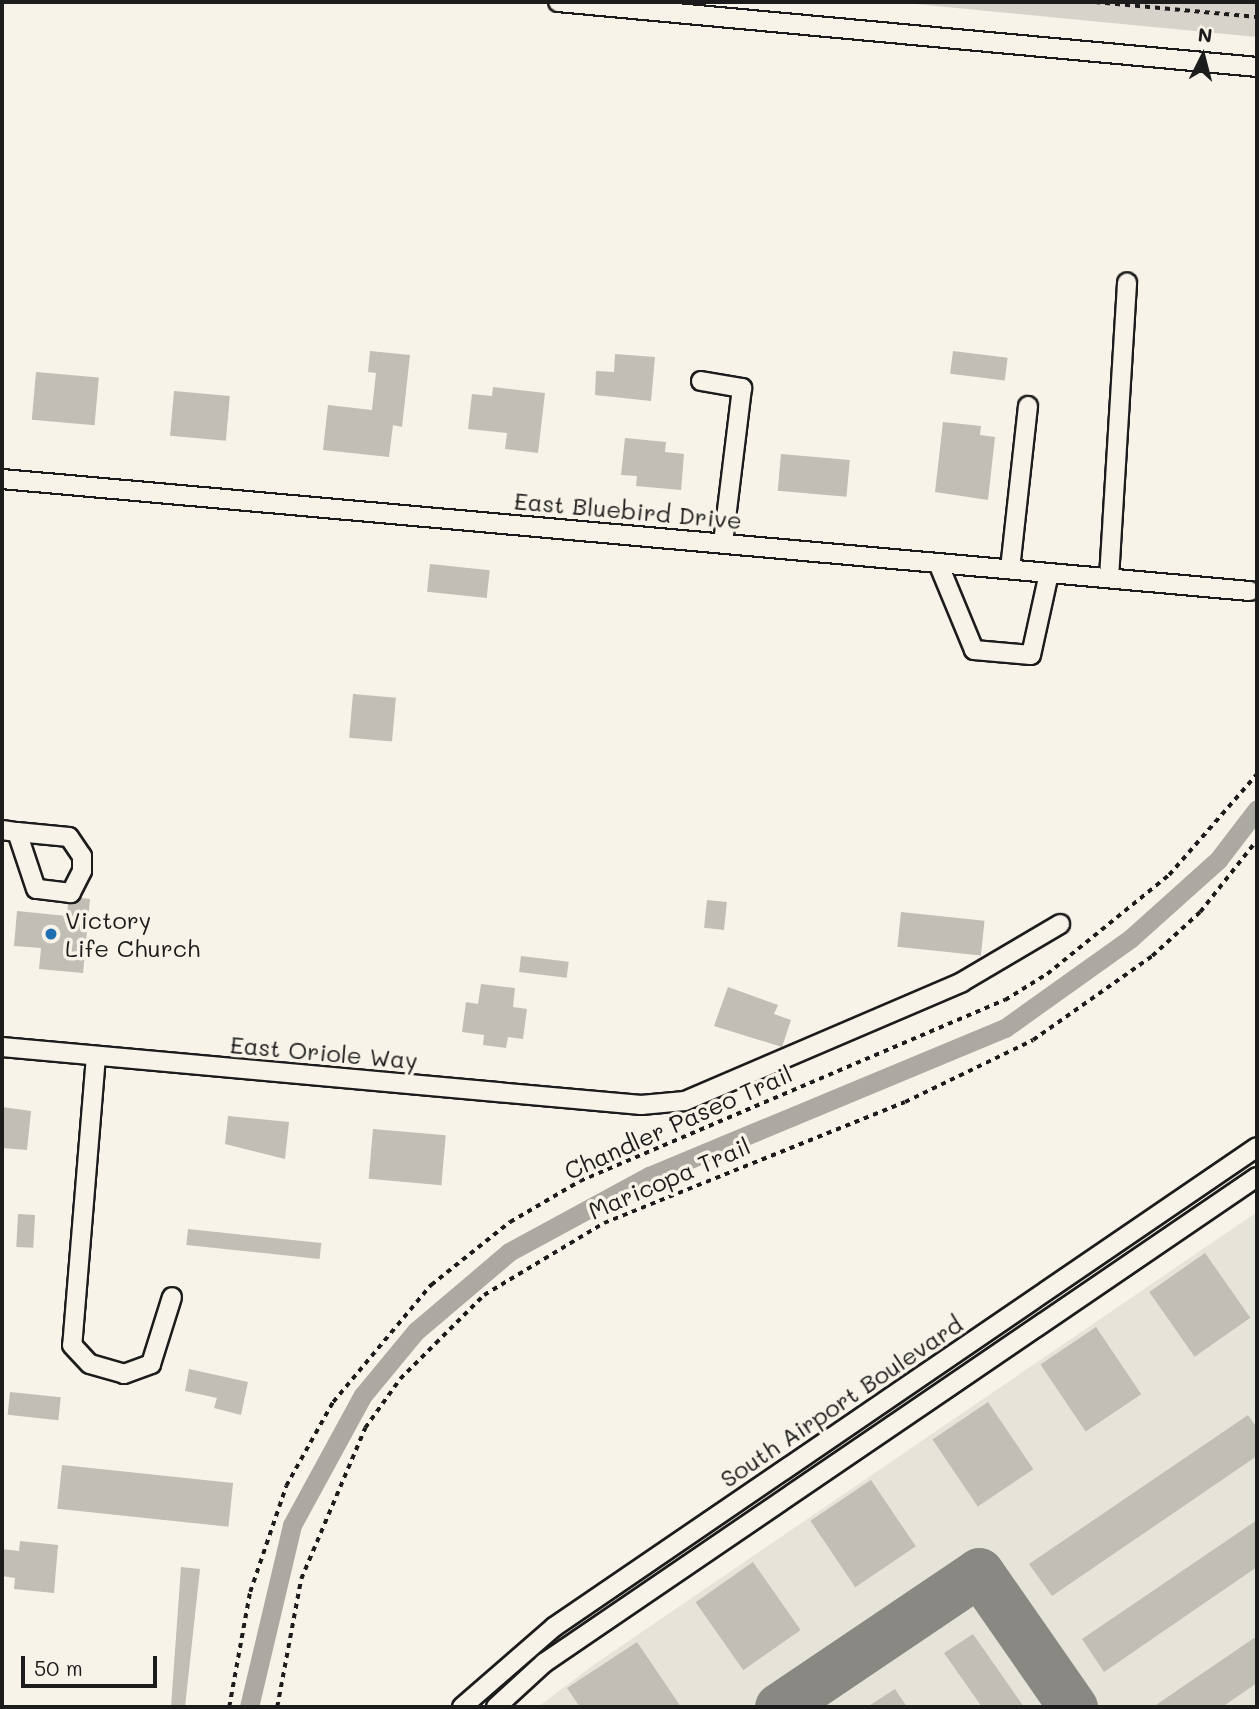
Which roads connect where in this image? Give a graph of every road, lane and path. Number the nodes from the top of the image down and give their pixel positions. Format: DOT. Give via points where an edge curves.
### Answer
graph roads {
  1 [pos="558,2"];
  2 [pos="1095,2"];
  3 [pos="1257,17"];
  4 [pos="1257,67"];
  5 [pos="1127,284"];
  6 [pos="701,382"];
  7 [pos="1028,406"];
  8 [pos="2,479"];
  9 [pos="723,543"];
  10 [pos="938,563"];
  11 [pos="1010,569"];
  12 [pos="1049,573"];
  13 [pos="1109,578"];
  14 [pos="1250,590"];
  15 [pos="1257,774"];
  16 [pos="1257,841"];
  17 [pos="1060,924"];
  18 [pos="2,1047"];
  19 [pos="96,1056"];
  20 [pos="1257,1147"];
  21 [pos="1257,1177"];
  22 [pos="172,1297"];
  23 [pos="229,1707"];
  24 [pos="277,1707"];
  25 [pos="462,1707"];
  26 [pos="496,1707"];
  1 -- 4 [label="street"];
  2 -- 3 [label="path"];
  5 -- 13 [label="street"];
  6 -- 9 [label="street" via="742,388"];
  7 -- 11 [label="street"];
  8 -- 9 [label="street, East Bluebird Drive"];
  9 -- 10 [label="street, East Bluebird Drive"];
  10 -- 11 [label="street, East Bluebird Drive"];
  10 -- 12 [label="street" via="974,650 1031,655"];
  11 -- 12 [label="street, East Bluebird Drive"];
  12 -- 13 [label="street, East Bluebird Drive"];
  13 -- 14 [label="street, East Bluebird Drive"];
  15 -- 23 [label="path, Chandler Paseo Trail" via="1169,875 1047,974 1004,1000 580,1181 510,1222 431,1285 333,1402 286,1486 250,1592"];
  16 -- 24 [label="path, Maricopa Trail" via="1200,912 1152,956 1033,1040 905,1102 604,1223 484,1296 400,1380 365,1427 301,1579"];
  17 -- 19 [label="street, East Oriole Way" via="962,982 811,1051 685,1101 641,1105"];
  18 -- 19 [label="street, East Oriole Way"];
  19 -- 22 [label="street" via="72,1345 90,1364 124,1374 151,1364"];
  20 -- 25 [label="street, South Airport Boulevard" via="554,1627"];
  21 -- 26 [label="street, South Airport Boulevard" via="544,1663"];
}
